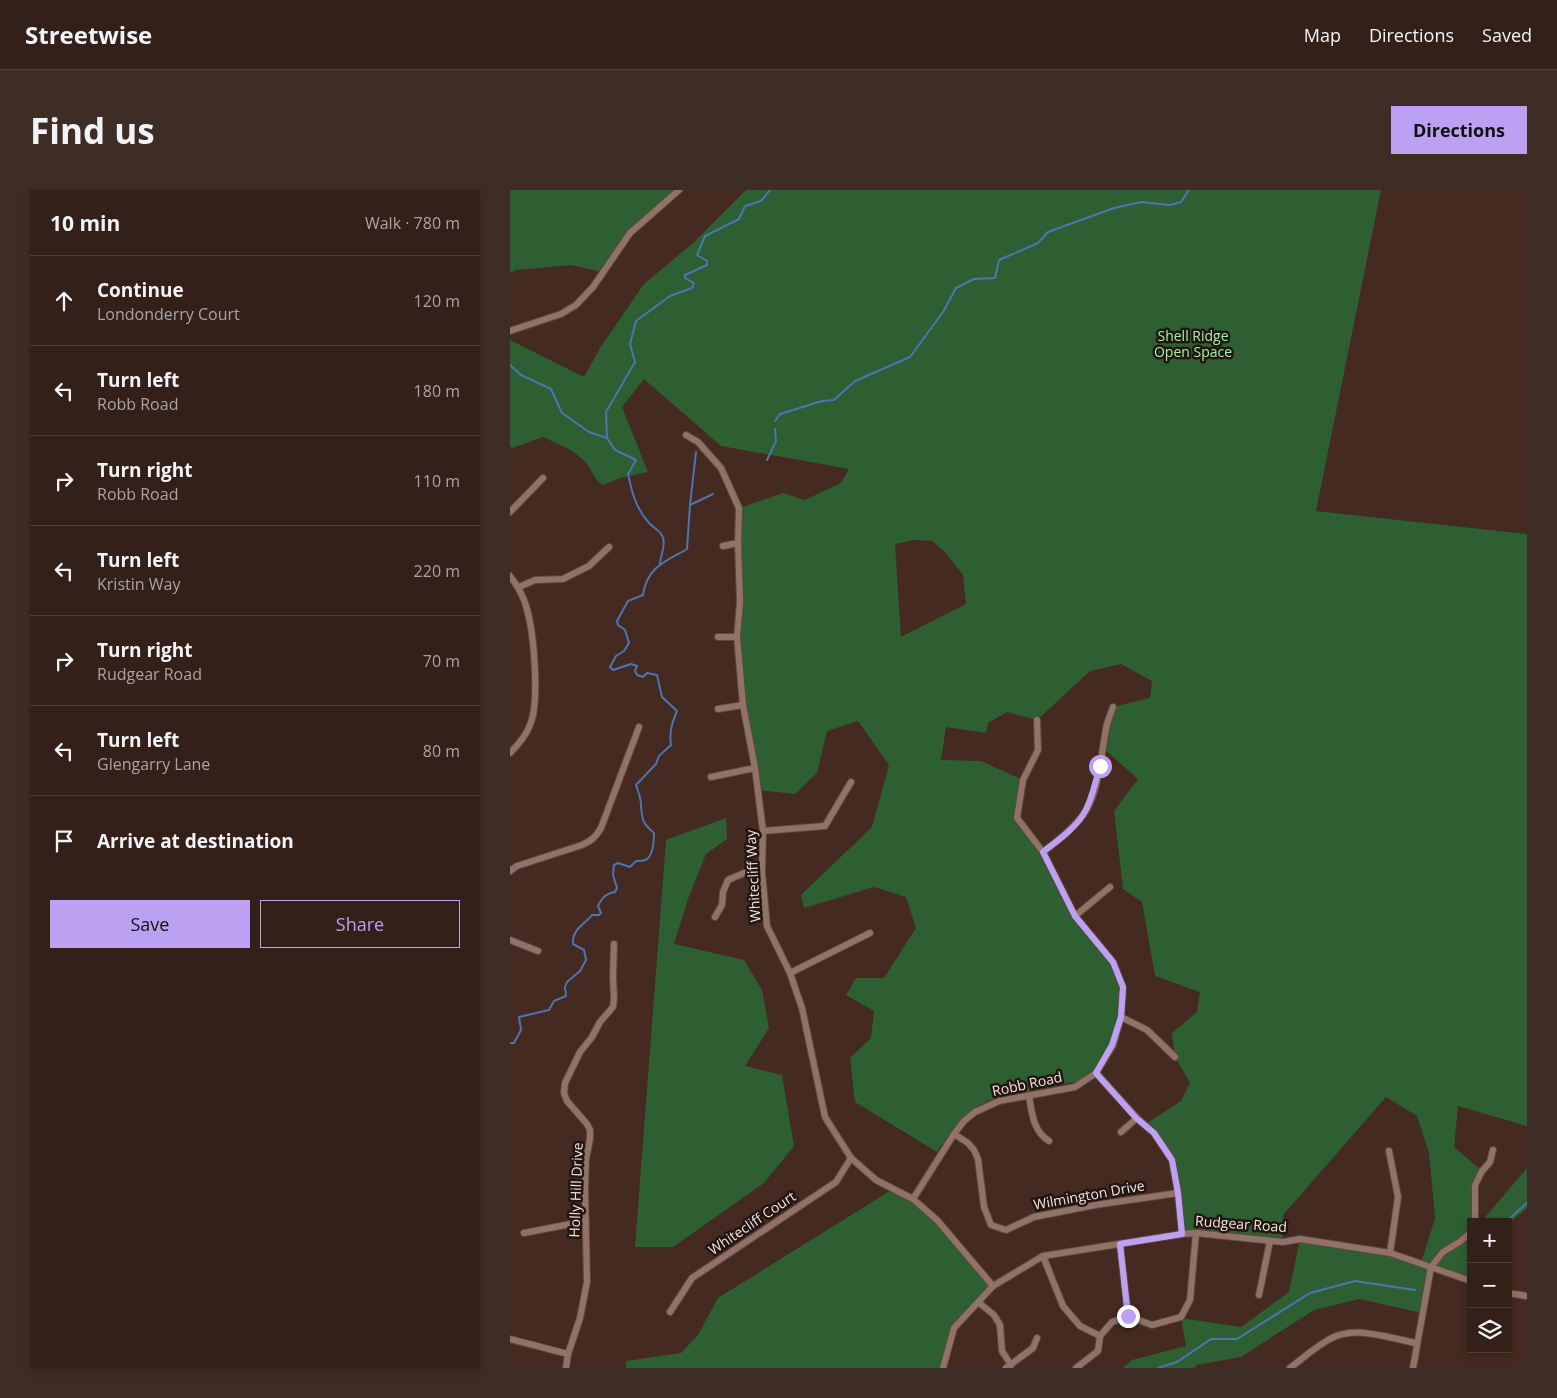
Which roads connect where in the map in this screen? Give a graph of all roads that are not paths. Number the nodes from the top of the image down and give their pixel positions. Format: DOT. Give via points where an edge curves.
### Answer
graph roads {
  1 [pos="679,190"];
  2 [pos="510,331"];
  3 [pos="686,435"];
  4 [pos="543,478"];
  5 [pos="510,512"];
  6 [pos="738,543"];
  7 [pos="723,546"];
  8 [pos="609,547"];
  9 [pos="510,576"];
  10 [pos="518,587"];
  11 [pos="718,637"];
  12 [pos="737,637"];
  13 [pos="743,705"];
  14 [pos="1113,707"];
  15 [pos="718,709"];
  16 [pos="1037,720"];
  17 [pos="639,727"];
  18 [pos="510,753"];
  19 [pos="755,768"];
  20 [pos="711,777"];
  21 [pos="851,782"];
  22 [pos="763,831"];
  23 [pos="1043,852"];
  24 [pos="510,871"];
  25 [pos="762,872"];
  26 [pos="1110,887"];
  27 [pos="1075,916"];
  28 [pos="714,917"];
  29 [pos="870,933"];
  30 [pos="510,940"];
  31 [pos="614,944"];
  32 [pos="538,950"];
  33 [pos="790,974"];
  34 [pos="1121,1017"];
  35 [pos="1175,1057"];
  36 [pos="1096,1073"];
  37 [pos="1029,1096"];
  38 [pos="1136,1118"];
  39 [pos="1121,1132"];
  40 [pos="954,1134"];
  41 [pos="1049,1141"];
  42 [pos="1492,1150"];
  43 [pos="1389,1151"];
  44 [pos="851,1158"];
  45 [pos="1178,1193"];
  46 [pos="912,1199"];
  47 [pos="1475,1218"];
  48 [pos="586,1221"];
  49 [pos="524,1233"];
  50 [pos="1196,1233"];
  51 [pos="1182,1234"];
  52 [pos="1467,1236"];
  53 [pos="1270,1241"];
  54 [pos="1120,1244"];
  55 [pos="1390,1254"];
  56 [pos="1043,1256"];
  57 [pos="1431,1267"];
  58 [pos="1467,1280"];
  59 [pos="992,1286"];
  60 [pos="1512,1294"];
  61 [pos="1259,1295"];
  62 [pos="1527,1296"];
  63 [pos="978,1302"];
  64 [pos="670,1312"];
  65 [pos="1128,1316"];
  66 [pos="1100,1336"];
  67 [pos="1037,1338"];
  68 [pos="510,1339"];
  69 [pos="1416,1343"];
  70 [pos="568,1354"];
  71 [pos="1008,1366"];
  72 [pos="566,1368"];
  73 [pos="943,1368"];
  74 [pos="1076,1368"];
  75 [pos="1290,1368"];
  76 [pos="1413,1368"];
  1 -- 2 [label="street" via="630,233 594,287 576,305 562,314"];
  3 -- 6 [label="street, Whitecliff Way" via="698,442 721,468 739,508"];
  4 -- 5 [label="street"];
  6 -- 7 [label="street"];
  6 -- 12 [label="street, Whitecliff Way" via="740,602"];
  8 -- 10 [label="street" via="589,566 564,579 535,580"];
  9 -- 10 [label="street"];
  10 -- 18 [label="street" via="530,622 536,700 531,725 520,744"];
  11 -- 12 [label="street"];
  12 -- 13 [label="street, Whitecliff Way"];
  13 -- 15 [label="street"];
  13 -- 19 [label="street, Whitecliff Way"];
  14 -- 23 [label="street" via="1098,774 1084,814"];
  16 -- 23 [label="street, Robb Road" via="1038,750 1023,780 1017,818"];
  17 -- 24 [label="street" via="597,836 582,845"];
  19 -- 20 [label="street"];
  19 -- 22 [label="street, Whitecliff Way"];
  21 -- 22 [label="street" via="825,826"];
  22 -- 25 [label="street, Whitecliff Way"];
  23 -- 27 [label="street, Robb Road"];
  25 -- 28 [label="street" via="744,873 728,880 722,905"];
  25 -- 33 [label="street, Whitecliff Way" via="767,926"];
  26 -- 27 [label="street"];
  27 -- 34 [label="street, Robb Road" via="1113,962 1123,987"];
  29 -- 33 [label="street"];
  30 -- 32 [label="street"];
  31 -- 48 [label="street, Holly Hill Drive" via="613,1007 580,1052 565,1083 567,1101 590,1130 586,1159"];
  33 -- 44 [label="street, Whitecliff Way" via="802,1008 825,1117"];
  34 -- 35 [label="street" via="1147,1030"];
  34 -- 36 [label="street, Robb Road" via="1112,1045"];
  36 -- 37 [label="street, Robb Road" via="1075,1087"];
  36 -- 38 [label="street"];
  37 -- 40 [label="street, Robb Road" via="986,1106 964,1121"];
  37 -- 41 [label="street" via="1036,1128"];
  38 -- 39 [label="street"];
  38 -- 45 [label="street" via="1154,1133 1172,1160"];
  40 -- 45 [label="street, Wilmington Drive" via="968,1143 978,1159 984,1207 991,1224 1006,1230 1034,1217"];
  40 -- 46 [label="street, Robb Road"];
  42 -- 47 [label="street" via="1490,1162 1475,1185"];
  43 -- 55 [label="street" via="1398,1197"];
  44 -- 46 [label="street, Whitecliff Way" via="876,1180"];
  44 -- 64 [label="street, Whitecliff Court" via="836,1182 692,1278"];
  45 -- 51 [label="street"];
  46 -- 59 [label="street, Whitecliff Way" via="937,1220"];
  48 -- 49 [label="street"];
  48 -- 70 [label="street, Holly Hill Drive" via="587,1282"];
  50 -- 51 [label="street, Rudgear Road"];
  50 -- 53 [label="street, Rudgear Road"];
  50 -- 65 [label="street" via="1190,1300 1181,1318 1152,1325"];
  51 -- 54 [label="street, Rudgear Road"];
  52 -- 57 [label="street" via="1443,1252"];
  53 -- 55 [label="street, Rudgear Road" via="1300,1239"];
  53 -- 61 [label="street"];
  54 -- 56 [label="street, Rudgear Road"];
  54 -- 65 [label="street"];
  55 -- 57 [label="street, Rudgear Road"];
  56 -- 59 [label="street, Rudgear Road"];
  56 -- 66 [label="street" via="1063,1306 1080,1326"];
  57 -- 58 [label="street, Rudgear Road"];
  57 -- 69 [label="street"];
  59 -- 63 [label="street, Rudgear Road"];
  60 -- 62 [label="street"];
  63 -- 71 [label="street" via="994,1315 1000,1325 1002,1351"];
  63 -- 73 [label="street, Rudgear Road" via="954,1328"];
  65 -- 66 [label="street" via="1112,1322"];
  66 -- 74 [label="street" via="1098,1351"];
  67 -- 71 [label="street" via="1033,1348"];
  68 -- 70 [label="street"];
  69 -- 75 [label="street" via="1348,1333 1328,1340"];
  69 -- 76 [label="street"];
  70 -- 72 [label="street, Holly Hill Drive"];
}
